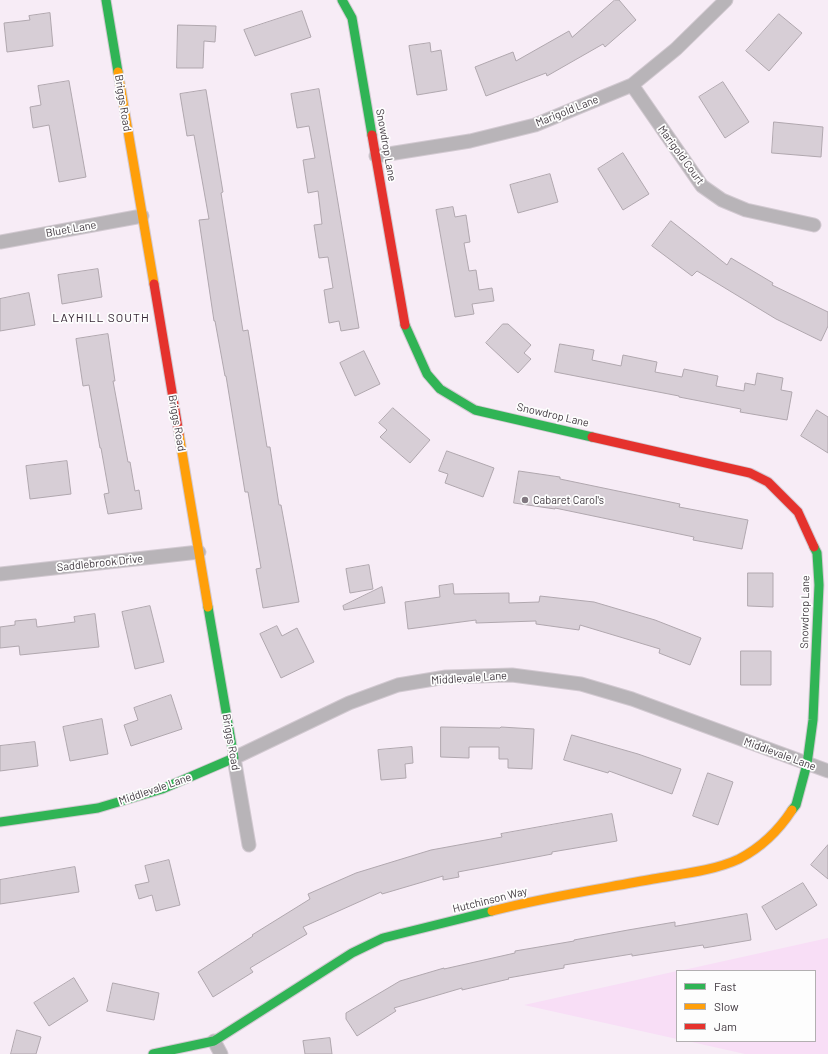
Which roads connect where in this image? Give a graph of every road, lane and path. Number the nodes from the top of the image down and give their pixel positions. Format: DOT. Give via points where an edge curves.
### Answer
graph roads {
  1 [pos="106,0"];
  2 [pos="342,0"];
  3 [pos="726,0"];
  4 [pos="632,85"];
  5 [pos="376,156"];
  6 [pos="142,216"];
  7 [pos="814,225"];
  8 [pos="0,242"];
  9 [pos="200,552"];
  10 [pos="0,574"];
  11 [pos="234,758"];
  12 [pos="807,764"];
  13 [pos="828,771"];
  14 [pos="0,822"];
  15 [pos="249,846"];
  16 [pos="214,1041"];
  17 [pos="153,1054"];
  18 [pos="221,1054"];
  1 -- 6 [label="street, Briggs Road"];
  2 -- 5 [label="street, Snowdrop Lane" via="352,18"];
  3 -- 4 [label="street, Marigold Lane" via="676,49"];
  4 -- 5 [label="street, Marigold Lane" via="535,125 470,141"];
  4 -- 7 [label="street, Marigold Court" via="702,186 722,200 746,210"];
  5 -- 12 [label="street, Snowdrop Lane" via="405,327 427,374 440,389 475,410 750,473 768,482 798,512 816,553 819,585 813,720"];
  6 -- 8 [label="street, Bluet Lane"];
  6 -- 9 [label="street, Briggs Road"];
  9 -- 10 [label="street, Saddlebrook Drive"];
  9 -- 11 [label="street, Briggs Road"];
  11 -- 12 [label="street, Middlevale Lane" via="350,702 398,685 446,677 512,674 580,684 632,699"];
  11 -- 14 [label="street, Middlevale Lane" via="162,789 98,808"];
  11 -- 15 [label="street, Briggs Road"];
  12 -- 13 [label="street, Middlevale Lane"];
  12 -- 16 [label="street, Hutchinson Way" via="796,805 783,824 754,850 738,859 707,869 528,902 383,938 352,953"];
  16 -- 17 [label="street, Hutchinson Way"];
  16 -- 18 [label="street"];
}
